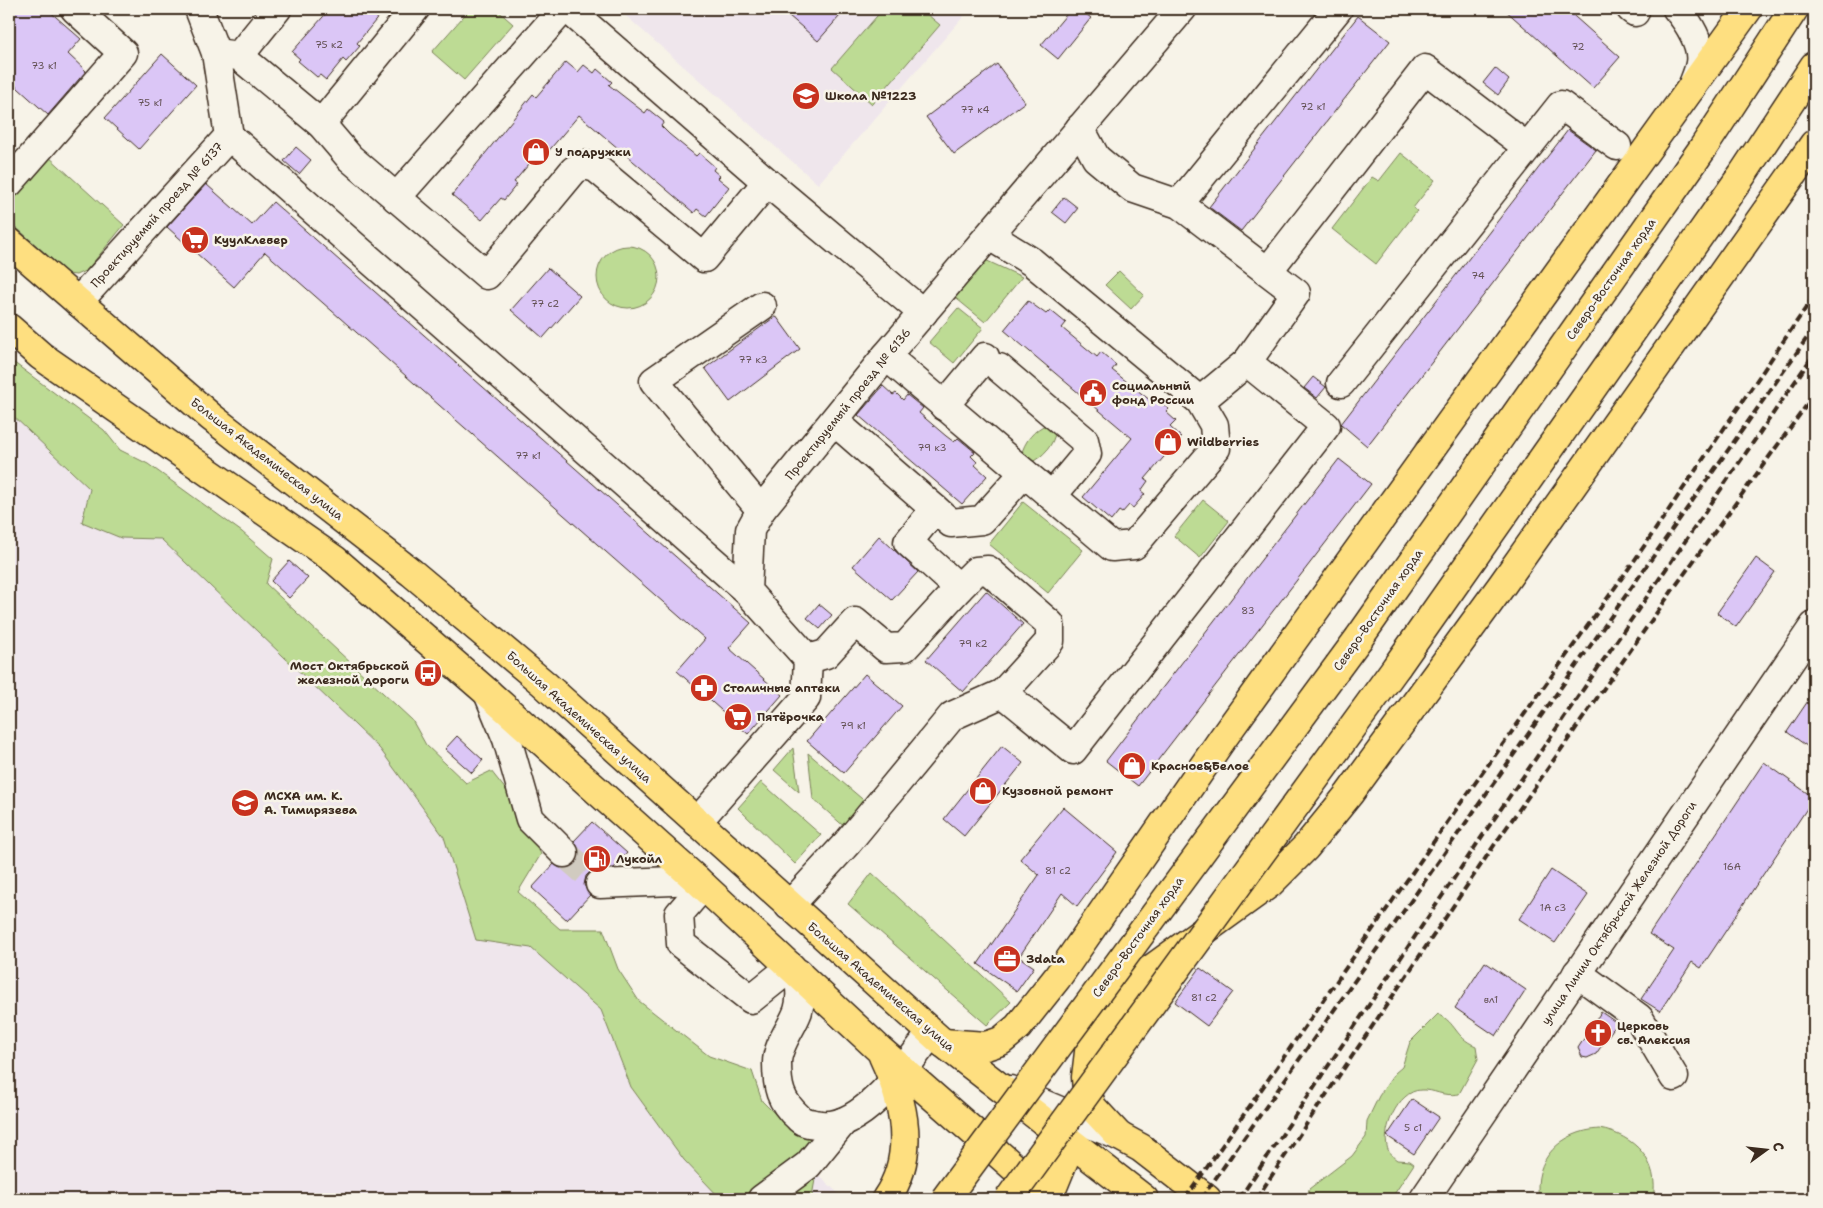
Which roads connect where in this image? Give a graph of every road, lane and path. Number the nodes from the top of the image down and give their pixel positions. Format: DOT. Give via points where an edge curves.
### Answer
graph roads {
  1 [pos="74,9"];
  2 [pos="199,9"];
  3 [pos="278,9"];
  4 [pos="415,9"];
  5 [pos="563,9"];
  6 [pos="568,9"];
  7 [pos="1182,9"];
  8 [pos="1338,9"];
  9 [pos="1677,9"];
  10 [pos="1748,9"];
  11 [pos="1794,9"];
  12 [pos="227,54"];
  13 [pos="1814,66"];
  14 [pos="1692,87"];
  15 [pos="321,124"];
  16 [pos="1080,128"];
  17 [pos="229,136"];
  18 [pos="1814,144"];
  19 [pos="1617,146"];
  20 [pos="1527,147"];
  21 [pos="767,182"];
  22 [pos="9,183"];
  23 [pos="396,198"];
  24 [pos="1179,204"];
  25 [pos="990,236"];
  26 [pos="9,242"];
  27 [pos="1268,271"];
  28 [pos="78,302"];
  29 [pos="762,306"];
  30 [pos="923,313"];
  31 [pos="9,328"];
  32 [pos="886,356"];
  33 [pos="1247,362"];
  34 [pos="1341,383"];
  35 [pos="1200,401"];
  36 [pos="944,406"];
  37 [pos="834,421"];
  38 [pos="1024,472"];
  39 [pos="1052,496"];
  40 [pos="935,509"];
  41 [pos="761,510"];
  42 [pos="959,588"];
  43 [pos="747,591"];
  44 [pos="1814,626"];
  45 [pos="808,659"];
  46 [pos="488,693"];
  47 [pos="1003,693"];
  48 [pos="697,822"];
  49 [pos="564,853"];
  50 [pos="700,883"];
  51 [pos="600,884"];
  52 [pos="789,906"];
  53 [pos="794,970"];
  54 [pos="1577,974"];
  55 [pos="937,1038"];
  56 [pos="899,1076"];
  57 [pos="1674,1077"];
  58 [pos="998,1085"];
  59 [pos="843,1122"];
  60 [pos="1065,1136"];
  61 [pos="1119,1136"];
  62 [pos="762,1199"];
  63 [pos="886,1199"];
  64 [pos="945,1199"];
  65 [pos="1009,1199"];
  66 [pos="1049,1199"];
  67 [pos="1144,1199"];
  68 [pos="1207,1199"];
  69 [pos="1424,1199"];
  1 -- 22 [label="street" via="123,53"];
  2 -- 12 [label="street, Проектируемый проезд № 6137"];
  3 -- 12 [label="street"];
  4 -- 15 [label="street"];
  5 -- 23 [label="street"];
  6 -- 21 [label="street"];
  7 -- 16 [label="street, Проектируемый проезд № 6136"];
  8 -- 24 [label="street"];
  9 -- 14 [label="street" via="1699,48 1700,62"];
  10 -- 14 [label="main road"];
  11 -- 64 [label="main road, Северо-Восточная хорда, bridge" via="1697,156 1359,638"];
  12 -- 15 [label="street"];
  12 -- 17 [label="street, Проектируемый проезд № 6137"];
  13 -- 65 [label="main road, bridge" via="1730,192 1397,666"];
  14 -- 55 [label="main road" via="1229,730 1057,978 1018,1027 1000,1041 986,1046"];
  15 -- 23 [label="street" via="350,158"];
  16 -- 24 [label="street" via="1096,158 1132,188"];
  16 -- 25 [label="street, Проектируемый проезд № 6136"];
  17 -- 28 [label="street, Проектируемый проезд № 6137"];
  17 -- 43 [label="street"];
  18 -- 61 [label="main road" via="1502,585 1349,794 1306,847 1269,884 1144,975 1118,1000 1097,1030 1088,1052 1086,1077 1092,1107"];
  19 -- 20 [label="street" via="1561,104"];
  20 -- 27 [label="street" via="1425,69"];
  20 -- 34 [label="street"];
  21 -- 23 [label="street" via="704,258 596,168 584,165 574,170 488,275"];
  21 -- 30 [label="street"];
  24 -- 27 [label="street"];
  25 -- 30 [label="street, Проектируемый проезд № 6136"];
  25 -- 35 [label="street" via="1032,262"];
  26 -- 28 [label="main road, Большая Академическая улица"];
  27 -- 33 [label="street" via="1296,292"];
  28 -- 48 [label="main road, Большая Академическая улица" via="211,417 412,573 543,683"];
  29 -- 41 [label="street" via="654,380"];
  30 -- 32 [label="street, Проектируемый проезд № 6136"];
  31 -- 46 [label="main road" via="41,356 335,560"];
  32 -- 36 [label="street"];
  32 -- 37 [label="street, Проектируемый проезд № 6136"];
  33 -- 35 [label="street"];
  33 -- 47 [label="street" via="1326,426 1073,750"];
  35 -- 39 [label="street" via="1214,425 1216,448 1134,545 1112,547"];
  36 -- 38 [label="street"];
  36 -- 39 [label="street" via="992,362 1084,440 1087,454"];
  37 -- 40 [label="street"];
  37 -- 41 [label="street, Проектируемый проезд № 6136"];
  38 -- 39 [label="street"];
  38 -- 40 [label="street" via="982,520 951,523"];
  40 -- 42 [label="street" via="908,542"];
  41 -- 43 [label="street, Проектируемый проезд № 6136" via="750,530"];
  42 -- 45 [label="street" via="905,647 886,648 855,622 826,654"];
  42 -- 47 [label="street" via="976,571 988,570 1050,624 1050,641"];
  43 -- 45 [label="street"];
  44 -- 54 [label="street, улица Линии Октябрьской Железной Дороги"];
  45 -- 48 [label="street" via="806,698"];
  46 -- 49 [label="street" via="507,739 530,819"];
  46 -- 50 [label="main road"];
  47 -- 52 [label="street" via="952,716 848,842"];
  48 -- 52 [label="main road, Большая Академическая улица"];
  50 -- 51 [label="street"];
  50 -- 53 [label="main road"];
  50 -- 53 [label="street" via="679,914 681,944 751,999"];
  52 -- 55 [label="main road, Большая Академическая улица"];
  53 -- 56 [label="main road" via="880,1050"];
  53 -- 59 [label="street" via="801,993 777,1060 778,1089 786,1106 802,1121 822,1126"];
  54 -- 57 [label="street" via="1640,1018"];
  54 -- 69 [label="street, улица Линии Октябрьской Железной Дороги"];
  55 -- 56 [label="street"];
  55 -- 58 [label="main road, Большая Академическая улица"];
  56 -- 59 [label="street" via="868,1106"];
  56 -- 63 [label="main road" via="905,1147 900,1173"];
  56 -- 66 [label="main road"];
  58 -- 60 [label="main road, Большая Академическая улица"];
  58 -- 61 [label="street"];
  59 -- 62 [label="street" via="808,1165"];
  60 -- 66 [label="main road" via="1066,1154"];
  60 -- 67 [label="main road, Большая Академическая улица"];
  61 -- 68 [label="main road" via="1141,1148"];
}
